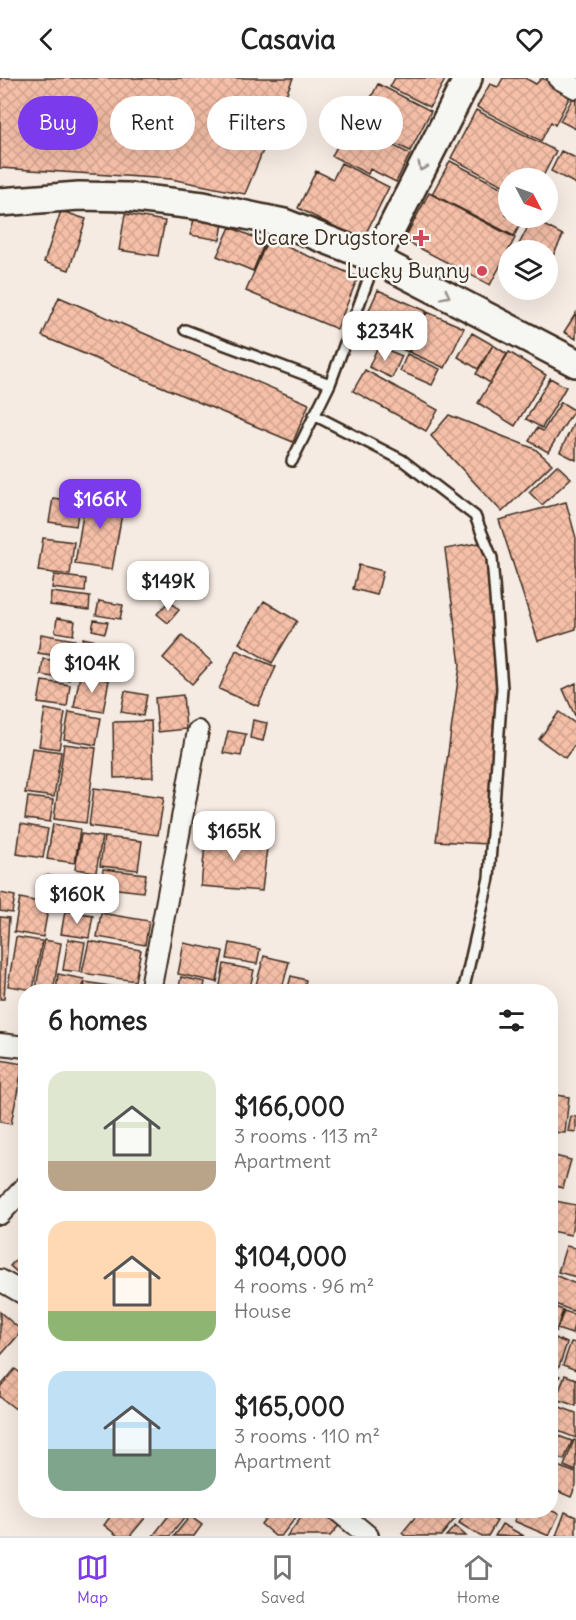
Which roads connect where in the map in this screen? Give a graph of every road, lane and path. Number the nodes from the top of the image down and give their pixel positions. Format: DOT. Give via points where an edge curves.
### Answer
graph roads {
  1 [pos="468,78"];
  2 [pos="558,78"];
  3 [pos="576,88"];
  4 [pos="0,202"];
  5 [pos="376,259"];
  6 [pos="185,330"];
  7 [pos="576,363"];
  8 [pos="330,384"];
  9 [pos="314,415"];
  10 [pos="292,461"];
  11 [pos="198,731"];
  12 [pos="151,984"];
  13 [pos="465,984"];
  14 [pos="0,1044"];
  15 [pos="18,1046"];
  16 [pos="18,1194"];
  17 [pos="0,1214"];
  18 [pos="0,1280"];
  19 [pos="18,1290"];
  20 [pos="347,1518"];
  21 [pos="368,1536"];
  1 -- 5 [label="main road, one-way"];
  2 -- 3 [label="street"];
  4 -- 5 [label="main road" via="79,196 203,206 284,223"];
  5 -- 7 [label="main road, one-way"];
  5 -- 8 [label="lane"];
  6 -- 8 [label="lane"];
  8 -- 9 [label="lane"];
  9 -- 10 [label="lane"];
  9 -- 13 [label="lane" via="402,460 475,516 492,558 501,700 489,878"];
  11 -- 12 [label="street"];
  14 -- 15 [label="street"];
  16 -- 17 [label="street"];
  18 -- 19 [label="street"];
  20 -- 21 [label="street"];
}
